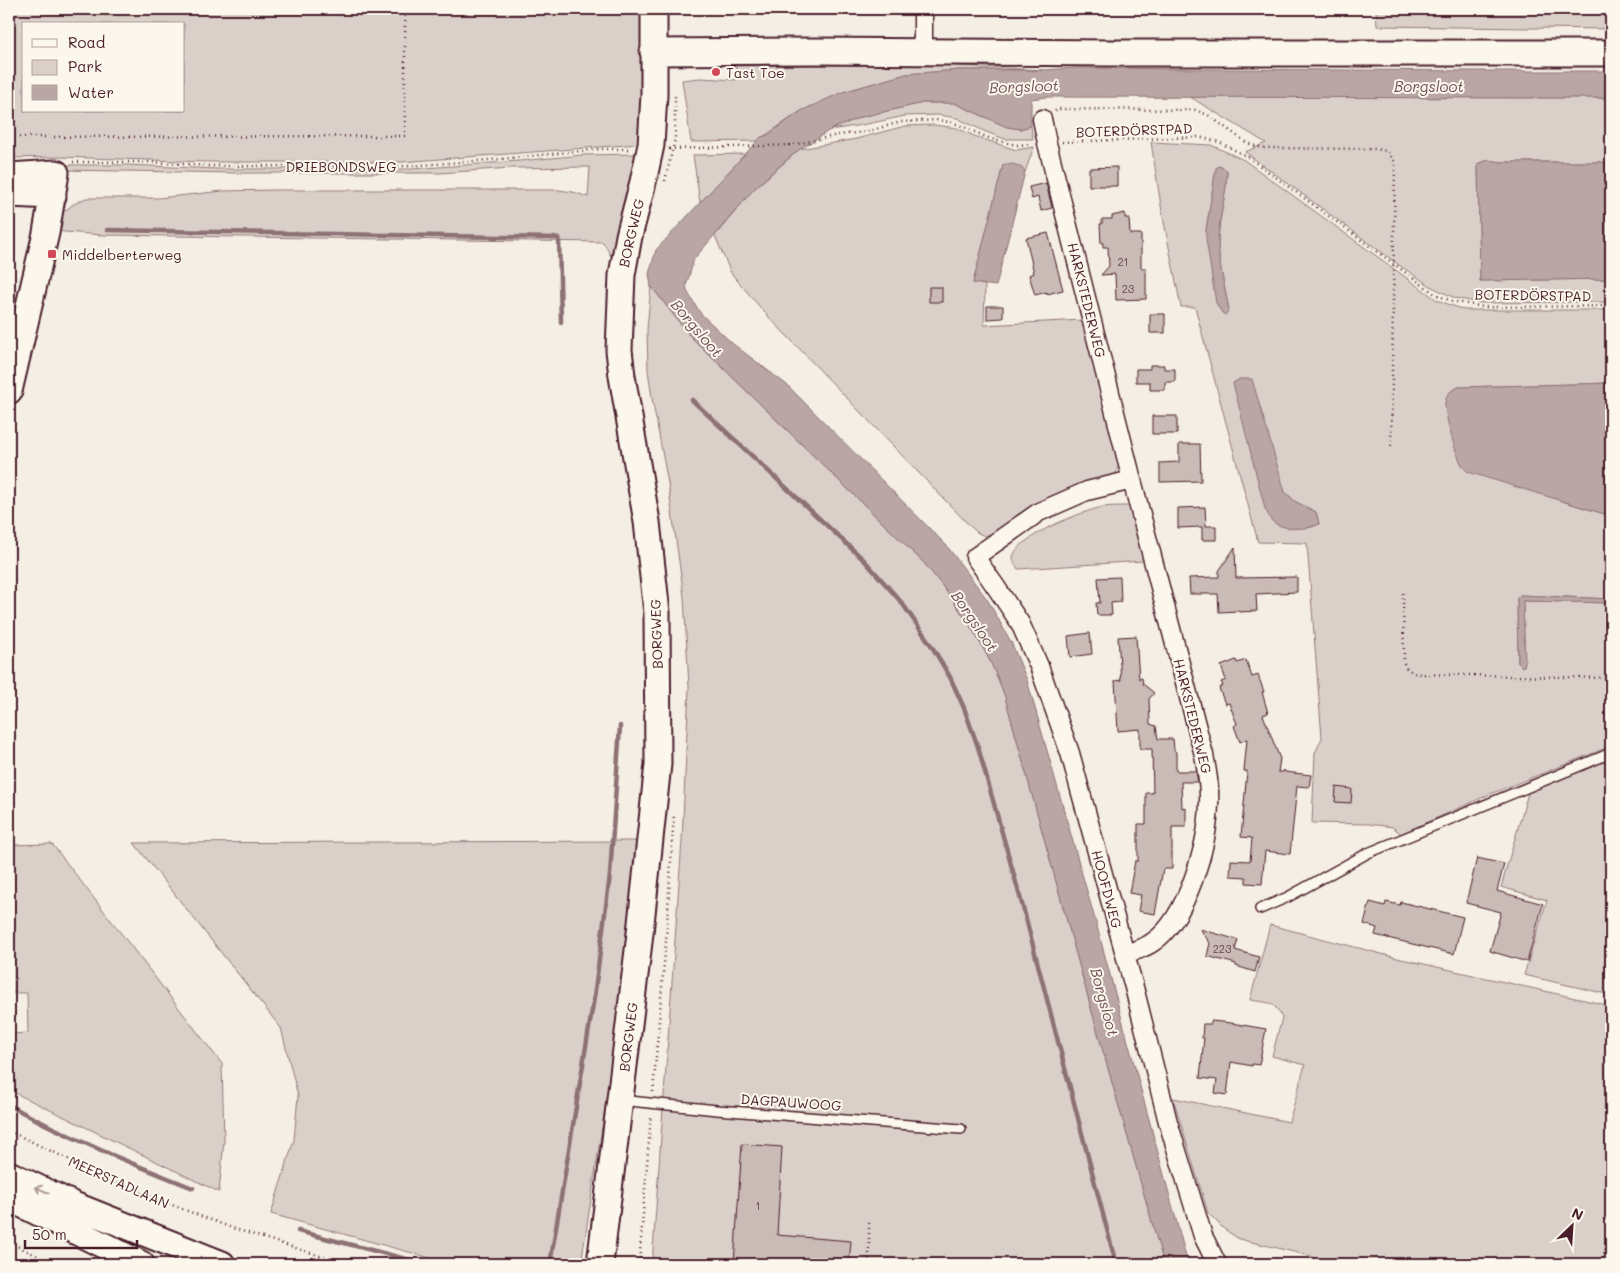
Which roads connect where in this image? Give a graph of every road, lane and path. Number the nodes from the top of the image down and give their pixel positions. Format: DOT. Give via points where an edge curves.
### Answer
graph roads {
  1 [pos="405,9"];
  2 [pos="654,9"];
  3 [pos="923,9"];
  4 [pos="653,52"];
  5 [pos="923,52"];
  6 [pos="1611,54"];
  7 [pos="1042,119"];
  8 [pos="9,137"];
  9 [pos="1047,143"];
  10 [pos="661,149"];
  11 [pos="9,176"];
  12 [pos="59,177"];
  13 [pos="9,194"];
  14 [pos="1393,264"];
  15 [pos="1611,306"];
  16 [pos="9,391"];
  17 [pos="1391,448"];
  18 [pos="1132,480"];
  19 [pos="1403,593"];
  20 [pos="1611,678"];
  21 [pos="1611,753"];
  22 [pos="1260,909"];
  23 [pos="1125,954"];
  24 [pos="620,1100"];
  25 [pos="961,1129"];
  26 [pos="9,1131"];
  27 [pos="9,1174"];
  28 [pos="9,1198"];
  29 [pos="869,1220"];
  30 [pos="1611,1224"];
  31 [pos="1203,1236"];
  32 [pos="9,1242"];
  33 [pos="54,1264"];
  34 [pos="141,1264"];
  35 [pos="222,1264"];
  36 [pos="346,1264"];
  37 [pos="600,1264"];
  38 [pos="869,1264"];
  39 [pos="1206,1264"];
  40 [pos="1217,1264"];
  41 [pos="1602,1264"];
  1 -- 8 [label="path" via="405,136"];
  2 -- 4 [label="main road, BORGWEG"];
  3 -- 5 [label="street"];
  4 -- 5 [label="main road"];
  4 -- 10 [label="main road, BORGWEG" via="653,112"];
  5 -- 6 [label="main road"];
  7 -- 9 [label="street, HARKSTEDERWEG"];
  7 -- 14 [label="path" via="1058,109 1195,110 1208,115 1247,143 1262,148 1374,148 1387,151 1395,162"];
  9 -- 10 [label="path, BOTERDÖRSTPAD" via="1016,145 939,120 901,122 793,145"];
  9 -- 14 [label="path, BOTERDÖRSTPAD" via="1199,137 1219,142 1248,157"];
  9 -- 18 [label="street, HARKSTEDERWEG"];
  10 -- 12 [label="path, DRIEBONDSWEG" via="601,149 408,166 219,166 150,162"];
  10 -- 24 [label="main road, BORGWEG" via="629,236 622,275 619,350 648,522 657,613 658,764"];
  11 -- 12 [label="main road"];
  12 -- 13 [label="main road"];
  12 -- 16 [label="main road"];
  14 -- 15 [label="path, BOTERDÖRSTPAD" via="1435,294 1451,301 1484,307"];
  14 -- 17 [label="path"];
  18 -- 23 [label="street, HARKSTEDERWEG" via="1204,754 1209,805 1193,881 1177,916 1152,943"];
  18 -- 23 [label="street, HOOFDWEG" via="1087,491 1039,512 975,557 1020,623 1039,666 1070,753"];
  19 -- 20 [label="path" via="1404,663 1416,674"];
  21 -- 22 [label="lane" via="1368,853 1288,898"];
  23 -- 31 [label="street, HOOFDWEG" via="1168,1122"];
  24 -- 25 [label="lane, DAGPAUWOOG"];
  24 -- 37 [label="main road, BORGWEG"];
  26 -- 36 [label="path, MEERSTADLAAN" via="133,1190 232,1228"];
  35 -- 27 [label="main road, one-way" via="74,1205"];
  28 -- 34 [label="main road"];
  29 -- 38 [label="path"];
  30 -- 41 [label="path"];
  31 -- 39 [label="street, HOOFDWEG"];
  31 -- 40 [label="street, HOOFDWEG"];
  32 -- 33 [label="path"];
}
